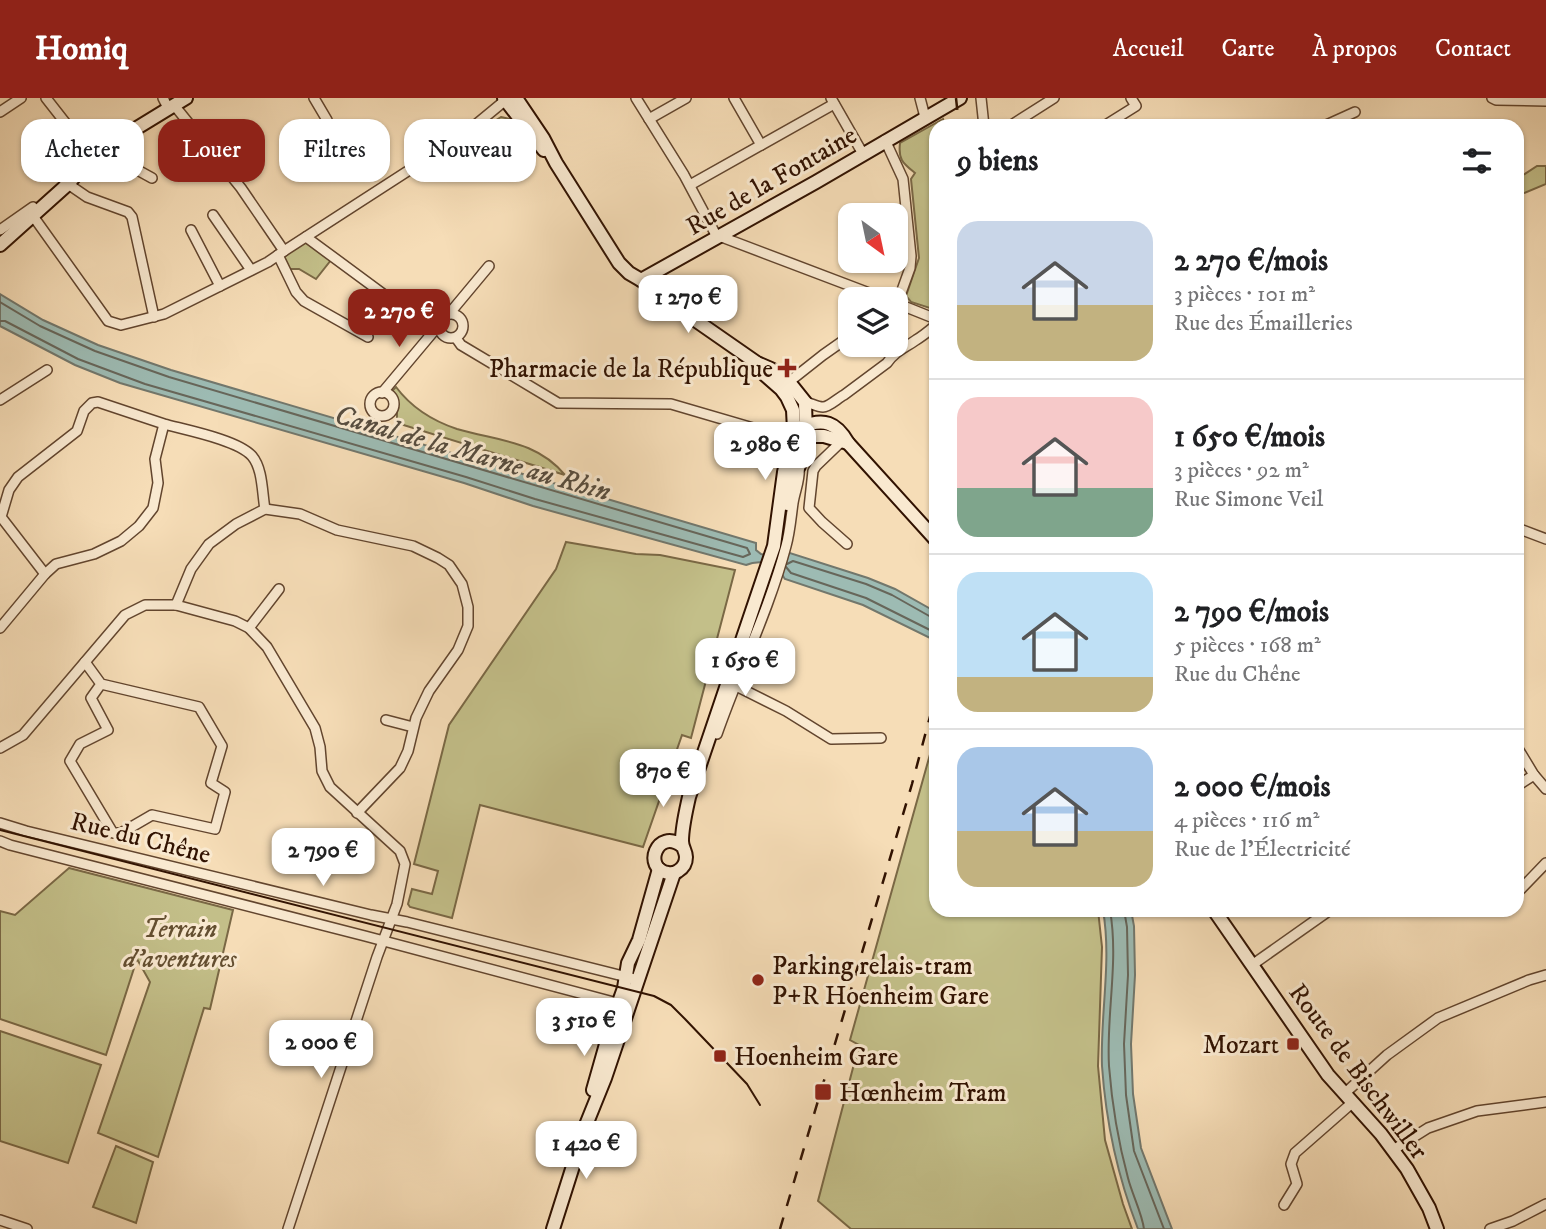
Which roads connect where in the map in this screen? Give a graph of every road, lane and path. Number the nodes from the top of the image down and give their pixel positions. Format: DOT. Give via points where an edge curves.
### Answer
graph roads {
  1 [pos="21,98"];
  2 [pos="46,98"];
  3 [pos="186,98"];
  4 [pos="314,98"];
  5 [pos="508,98"];
  6 [pos="636,98"];
  7 [pos="685,98"];
  8 [pos="734,98"];
  9 [pos="920,98"];
  10 [pos="960,98"];
  11 [pos="981,98"];
  12 [pos="1054,98"];
  13 [pos="1131,98"];
  14 [pos="1492,98"];
  15 [pos="833,101"];
  16 [pos="1546,101"];
  17 [pos="168,104"];
  18 [pos="0,112"];
  19 [pos="1355,112"];
  20 [pos="925,117"];
  21 [pos="62,119"];
  22 [pos="326,119"];
  23 [pos="649,119"];
  24 [pos="983,119"];
  25 [pos="1021,119"];
  26 [pos="1115,119"];
  27 [pos="1340,119"];
  28 [pos="144,122"];
  29 [pos="886,140"];
  30 [pos="761,145"];
  31 [pos="863,154"];
  32 [pos="144,174"];
  33 [pos="152,178"];
  34 [pos="68,184"];
  35 [pos="690,185"];
  36 [pos="213,215"];
  37 [pos="33,216"];
  38 [pos="0,230"];
  39 [pos="191,230"];
  40 [pos="306,237"];
  41 [pos="718,237"];
  42 [pos="0,245"];
  43 [pos="281,253"];
  44 [pos="489,266"];
  45 [pos="251,270"];
  46 [pos="641,279"];
  47 [pos="220,286"];
  48 [pos="853,287"];
  49 [pos="903,287"];
  50 [pos="390,299"];
  51 [pos="908,308"];
  52 [pos="449,314"];
  53 [pos="929,316"];
  54 [pos="154,317"];
  55 [pos="439,325"];
  56 [pos="929,330"];
  57 [pos="368,337"];
  58 [pos="456,338"];
  59 [pos="838,344"];
  60 [pos="47,370"];
  61 [pos="785,386"];
  62 [pos="382,393"];
  63 [pos="0,400"];
  64 [pos="805,402"];
  65 [pos="164,424"];
  66 [pos="802,430"];
  67 [pos="845,442"];
  68 [pos="265,509"];
  69 [pos="0,518"];
  70 [pos="1524,531"];
  71 [pos="929,532"];
  72 [pos="1546,539"];
  73 [pos="778,544"];
  74 [pos="846,544"];
  75 [pos="45,574"];
  76 [pos="768,582"];
  77 [pos="279,589"];
  78 [pos="176,605"];
  79 [pos="0,628"];
  80 [pos="249,628"];
  81 [pos="85,662"];
  82 [pos="101,684"];
  83 [pos="734,685"];
  84 [pos="386,720"];
  85 [pos="413,727"];
  86 [pos="881,738"];
  87 [pos="0,748"];
  88 [pos="1524,759"];
  89 [pos="1534,775"];
  90 [pos="1524,781"];
  91 [pos="1546,789"];
  92 [pos="689,797"];
  93 [pos="357,813"];
  94 [pos="0,823"];
  95 [pos="0,841"];
  96 [pos="669,841"];
  97 [pos="682,846"];
  98 [pos="1546,863"];
  99 [pos="659,869"];
  100 [pos="674,873"];
  101 [pos="1524,886"];
  102 [pos="1219,917"];
  103 [pos="1321,917"];
  104 [pos="391,919"];
  105 [pos="383,941"];
  106 [pos="1252,965"];
  107 [pos="1546,975"];
  108 [pos="632,978"];
  109 [pos="624,1005"];
  110 [pos="1348,1098"];
  111 [pos="1546,1102"];
  112 [pos="1394,1150"];
  113 [pos="1546,1204"];
  114 [pos="1284,1205"];
  115 [pos="0,1220"];
  116 [pos="553,1228"];
  117 [pos="27,1229"];
  118 [pos="288,1229"];
  119 [pos="1437,1229"];
  120 [pos="1490,1229"];
  1 -- 18 [label="street"];
  2 -- 21 [label="street"];
  3 -- 17 [label="main road"];
  4 -- 22 [label="street"];
  5 -- 40 [label="street" via="462,136"];
  5 -- 46 [label="main road" via="543,138 619,263"];
  6 -- 23 [label="street"];
  7 -- 23 [label="street"];
  8 -- 30 [label="street"];
  9 -- 20 [label="street"];
  10 -- 20 [label="main road, Rue de la Fontaine"];
  11 -- 24 [label="street"];
  12 -- 25 [label="street"];
  13 -- 26 [label="street" via="1136,106"];
  14 -- 16 [label="street"];
  15 -- 30 [label="street"];
  15 -- 31 [label="street"];
  17 -- 28 [label="main road"];
  17 -- 43 [label="street" via="241,188"];
  19 -- 27 [label="street"];
  20 -- 29 [label="main road, Rue de la Fontaine"];
  23 -- 35 [label="street"];
  29 -- 31 [label="main road, Rue de la Fontaine"];
  29 -- 49 [label="street" via="903,179 911,256"];
  30 -- 35 [label="street"];
  31 -- 41 [label="main road, Rue de la Fontaine"];
  32 -- 33 [label="street"];
  34 -- 37 [label="main road"];
  34 -- 38 [label="street" via="57,187"];
  34 -- 54 [label="street" via="132,217"];
  35 -- 41 [label="street"];
  36 -- 45 [label="street"];
  37 -- 42 [label="main road"];
  37 -- 54 [label="street" via="108,321 121,325"];
  39 -- 47 [label="street"];
  40 -- 43 [label="street"];
  40 -- 50 [label="street"];
  41 -- 46 [label="main road, Rue de la Fontaine"];
  41 -- 48 [label="street"];
  43 -- 45 [label="street"];
  43 -- 57 [label="street" via="296,292 304,300"];
  44 -- 52 [label="street"];
  45 -- 47 [label="street"];
  46 -- 61 [label="main road"];
  47 -- 54 [label="street"];
  51 -- 53 [label="street"];
  52 -- 55 [label="street"];
  52 -- 58 [label="street" via="463,321 464,329"];
  55 -- 58 [label="street" via="443,336"];
  55 -- 62 [label="street"];
  56 -- 64 [label="street" via="826,407"];
  58 -- 66 [label="street" via="558,403 671,404 777,435"];
  59 -- 61 [label="street"];
  60 -- 63 [label="street"];
  61 -- 64 [label="main road"];
  61 -- 66 [label="main road"];
  64 -- 66 [label="main road"];
  65 -- 68 [label="street" via="239,445 253,457"];
  65 -- 69 [label="street" via="92,403 77,431 18,477"];
  65 -- 75 [label="street" via="155,459 158,483 153,508 139,526 121,541 56,564"];
  66 -- 67 [label="main road"];
  66 -- 73 [label="main road" via="799,466 794,471"];
  66 -- 73 [label="main road" via="784,472"];
  67 -- 71 [label="main road"];
  67 -- 74 [label="street" via="813,471 809,508"];
  68 -- 78 [label="street" via="209,544 191,569"];
  68 -- 85 [label="street" via="300,514 337,530 412,546 449,565 462,584 468,626"];
  69 -- 75 [label="street"];
  70 -- 72 [label="street"];
  73 -- 76 [label="main road"];
  75 -- 79 [label="street"];
  76 -- 83 [label="street"];
  76 -- 92 [label="main road" via="721,699"];
  77 -- 80 [label="street"];
  78 -- 80 [label="street"];
  78 -- 81 [label="street" via="145,605 125,615"];
  80 -- 93 [label="street" via="267,647 315,728 322,771 330,788"];
  81 -- 82 [label="street"];
  81 -- 87 [label="street" via="23,735"];
  82 -- 82 [label="street" via="91,698 108,730 80,744 70,761 113,833 152,816 215,829 225,792 211,783 222,746 199,707"];
  83 -- 86 [label="street" via="831,738"];
  83 -- 92 [label="street" via="699,784"];
  84 -- 85 [label="street"];
  85 -- 93 [label="street" via="400,768"];
  88 -- 89 [label="street"];
  89 -- 90 [label="street"];
  89 -- 91 [label="street"];
  92 -- 96 [label="main road"];
  92 -- 97 [label="main road"];
  93 -- 104 [label="street" via="400,851 405,864"];
  94 -- 104 [label="street, Rue du Chêne"];
  95 -- 105 [label="street, Rue du Chêne"];
  96 -- 97 [label="main road"];
  96 -- 99 [label="main road" via="654,854"];
  97 -- 100 [label="main road" via="685,864"];
  98 -- 101 [label="street"];
  99 -- 100 [label="main road"];
  99 -- 108 [label="main road" via="628,963"];
  100 -- 108 [label="main road"];
  102 -- 106 [label="main road, Route de Bischwiller"];
  103 -- 106 [label="street"];
  104 -- 105 [label="street"];
  104 -- 108 [label="street, Rue du Chêne"];
  105 -- 109 [label="street, Rue du Chêne"];
  105 -- 118 [label="street"];
  106 -- 110 [label="main road, Route de Bischwiller"];
  107 -- 110 [label="street" via="1438,1018 1387,1055"];
  108 -- 109 [label="main road"];
  109 -- 116 [label="main road" via="605,1078"];
  110 -- 112 [label="main road, Route de Bischwiller"];
  110 -- 114 [label="street" via="1295,1153 1291,1164 1297,1184"];
  111 -- 112 [label="street" via="1477,1111 1428,1128"];
  112 -- 119 [label="main road, Route de Bischwiller" via="1420,1189"];
  113 -- 120 [label="street"];
  115 -- 117 [label="street"];
}
